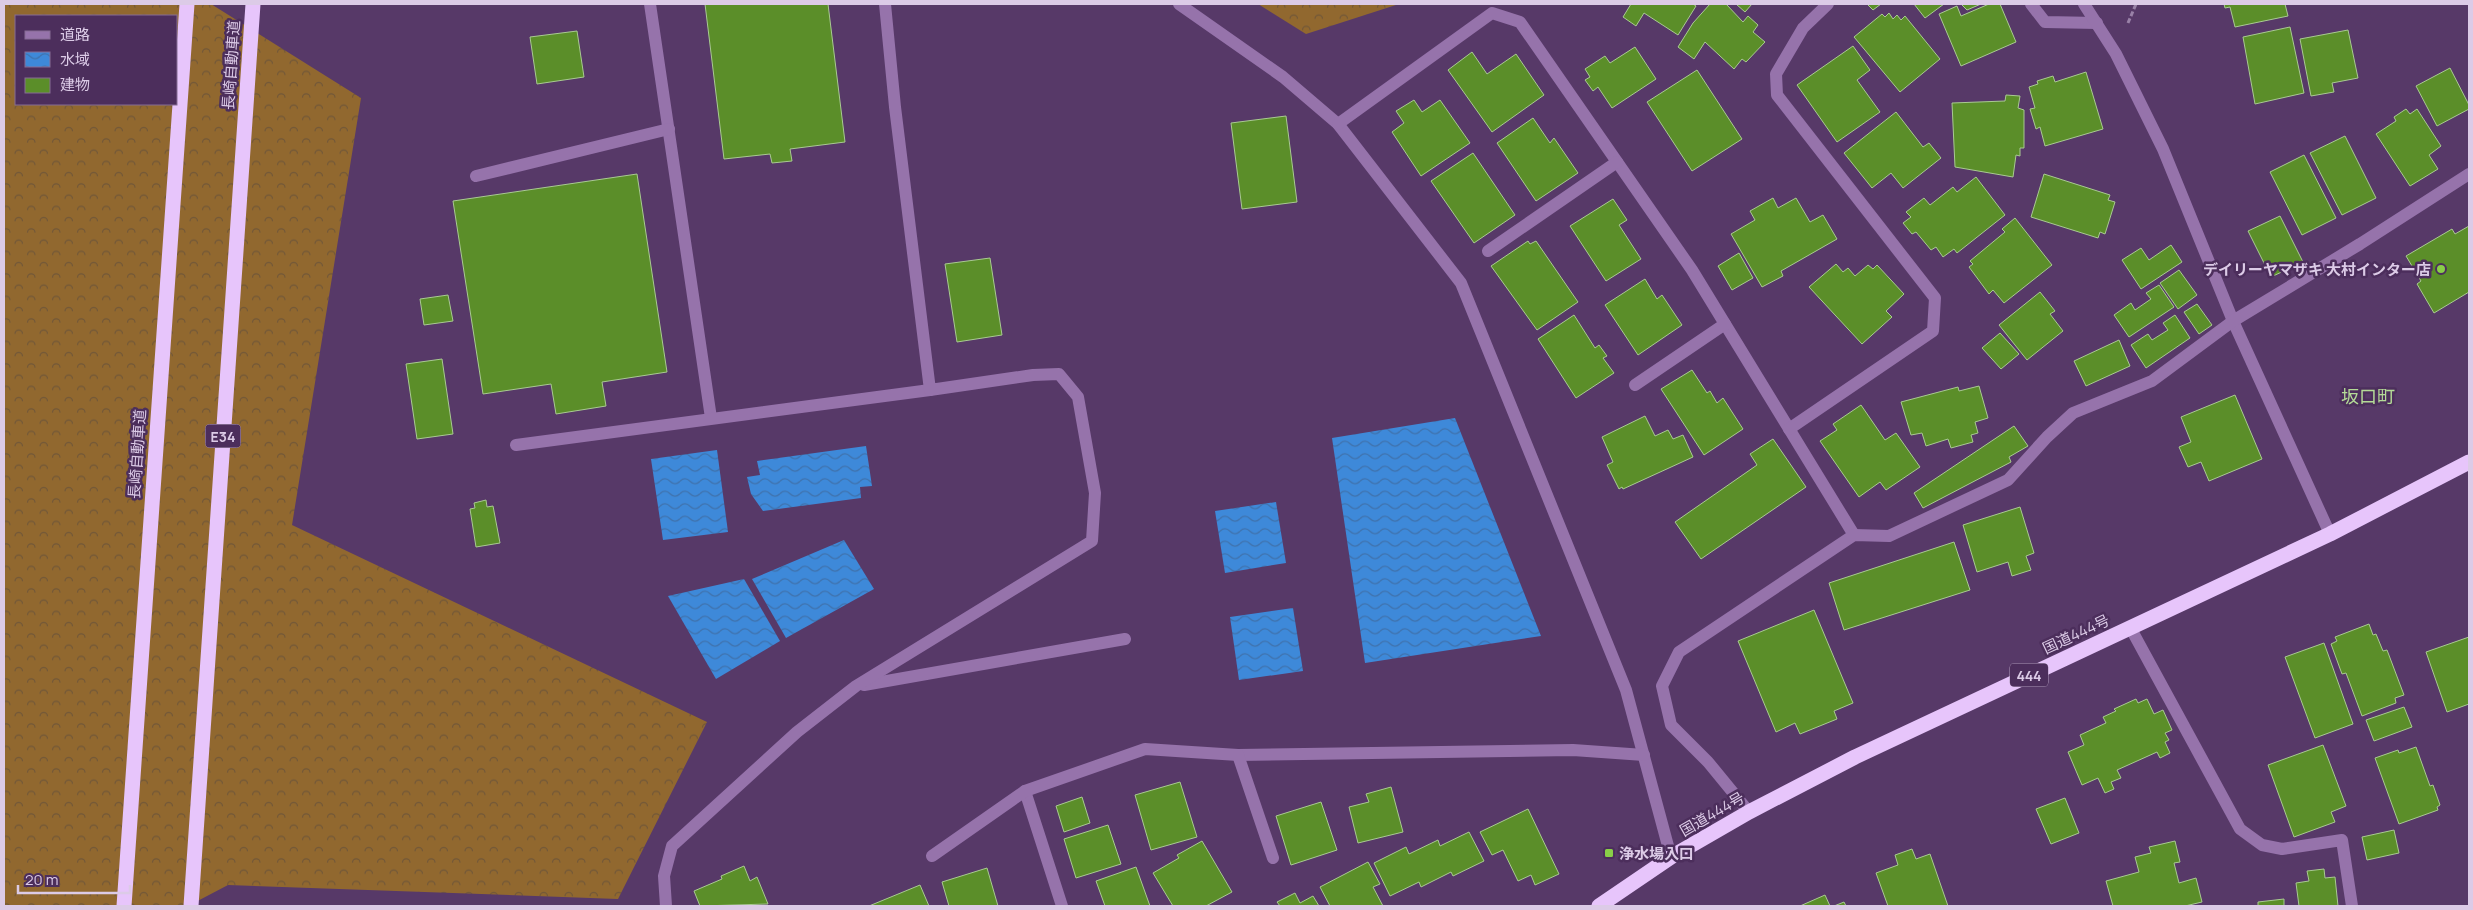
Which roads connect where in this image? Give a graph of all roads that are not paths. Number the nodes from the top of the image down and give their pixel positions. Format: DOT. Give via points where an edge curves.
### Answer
graph roads {
  1 [pos="187,4"];
  2 [pos="253,4"];
  3 [pos="650,4"];
  4 [pos="885,4"];
  5 [pos="1179,4"];
  6 [pos="1828,4"];
  7 [pos="2031,4"];
  8 [pos="2084,4"];
  9 [pos="2096,23"];
  10 [pos="1338,124"];
  11 [pos="669,129"];
  12 [pos="1617,162"];
  13 [pos="2469,174"];
  14 [pos="476,176"];
  15 [pos="1488,251"];
  16 [pos="2233,321"];
  17 [pos="1725,324"];
  18 [pos="1635,385"];
  19 [pos="930,390"];
  20 [pos="711,418"];
  21 [pos="1789,429"];
  22 [pos="516,445"];
  23 [pos="2469,462"];
  24 [pos="1854,534"];
  25 [pos="2330,534"];
  26 [pos="2130,627"];
  27 [pos="1125,639"];
  28 [pos="856,686"];
  29 [pos="1238,755"];
  30 [pos="1644,755"];
  31 [pos="1025,791"];
  32 [pos="1749,812"];
  33 [pos="932,856"];
  34 [pos="1671,857"];
  35 [pos="1273,858"];
  36 [pos="124,906"];
  37 [pos="191,906"];
  38 [pos="666,906"];
  39 [pos="1062,906"];
  40 [pos="1599,906"];
  41 [pos="2352,906"];
  1 -- 36 [label="highway, 長崎自動車道"];
  2 -- 37 [label="highway, 長崎自動車道 / E34"];
  3 -- 11 [label="street"];
  4 -- 19 [label="street"];
  5 -- 10 [label="street" via="1284,77"];
  6 -- 21 [label="street" via="1802,28 1776,74 1777,95 1935,298 1933,331"];
  7 -- 9 [label="street" via="2045,22"];
  8 -- 9 [label="street"];
  9 -- 16 [label="street" via="2116,54 2163,149"];
  10 -- 12 [label="street" via="1492,13 1520,22"];
  10 -- 30 [label="street" via="1461,283 1626,690"];
  11 -- 14 [label="street"];
  11 -- 20 [label="street"];
  12 -- 15 [label="street"];
  12 -- 17 [label="street"];
  13 -- 16 [label="street"];
  16 -- 24 [label="street" via="2152,381 2073,413 2008,480 1889,536"];
  16 -- 25 [label="street"];
  17 -- 18 [label="street"];
  17 -- 21 [label="street"];
  19 -- 20 [label="street"];
  19 -- 28 [label="street" via="1059,374 1078,397 1095,492 1092,542"];
  20 -- 22 [label="street"];
  21 -- 24 [label="street"];
  23 -- 25 [label="highway, 国道444号 / 444"];
  24 -- 32 [label="street" via="1679,652 1662,686 1671,725 1708,762"];
  25 -- 26 [label="highway, 国道444号 / 444"];
  26 -- 32 [label="highway, 国道444号 / 444" via="1855,757"];
  26 -- 41 [label="street" via="2240,829 2262,845 2282,849 2342,840"];
  27 -- 28 [label="street"];
  28 -- 38 [label="street" via="797,732 672,846 664,876"];
  29 -- 30 [label="street" via="1573,750"];
  29 -- 31 [label="street" via="1145,749"];
  29 -- 35 [label="street"];
  30 -- 34 [label="street"];
  31 -- 33 [label="street"];
  31 -- 39 [label="street"];
  32 -- 34 [label="highway, 国道444号 / 444"];
  34 -- 40 [label="highway, 国道444号 / 444"];
}
